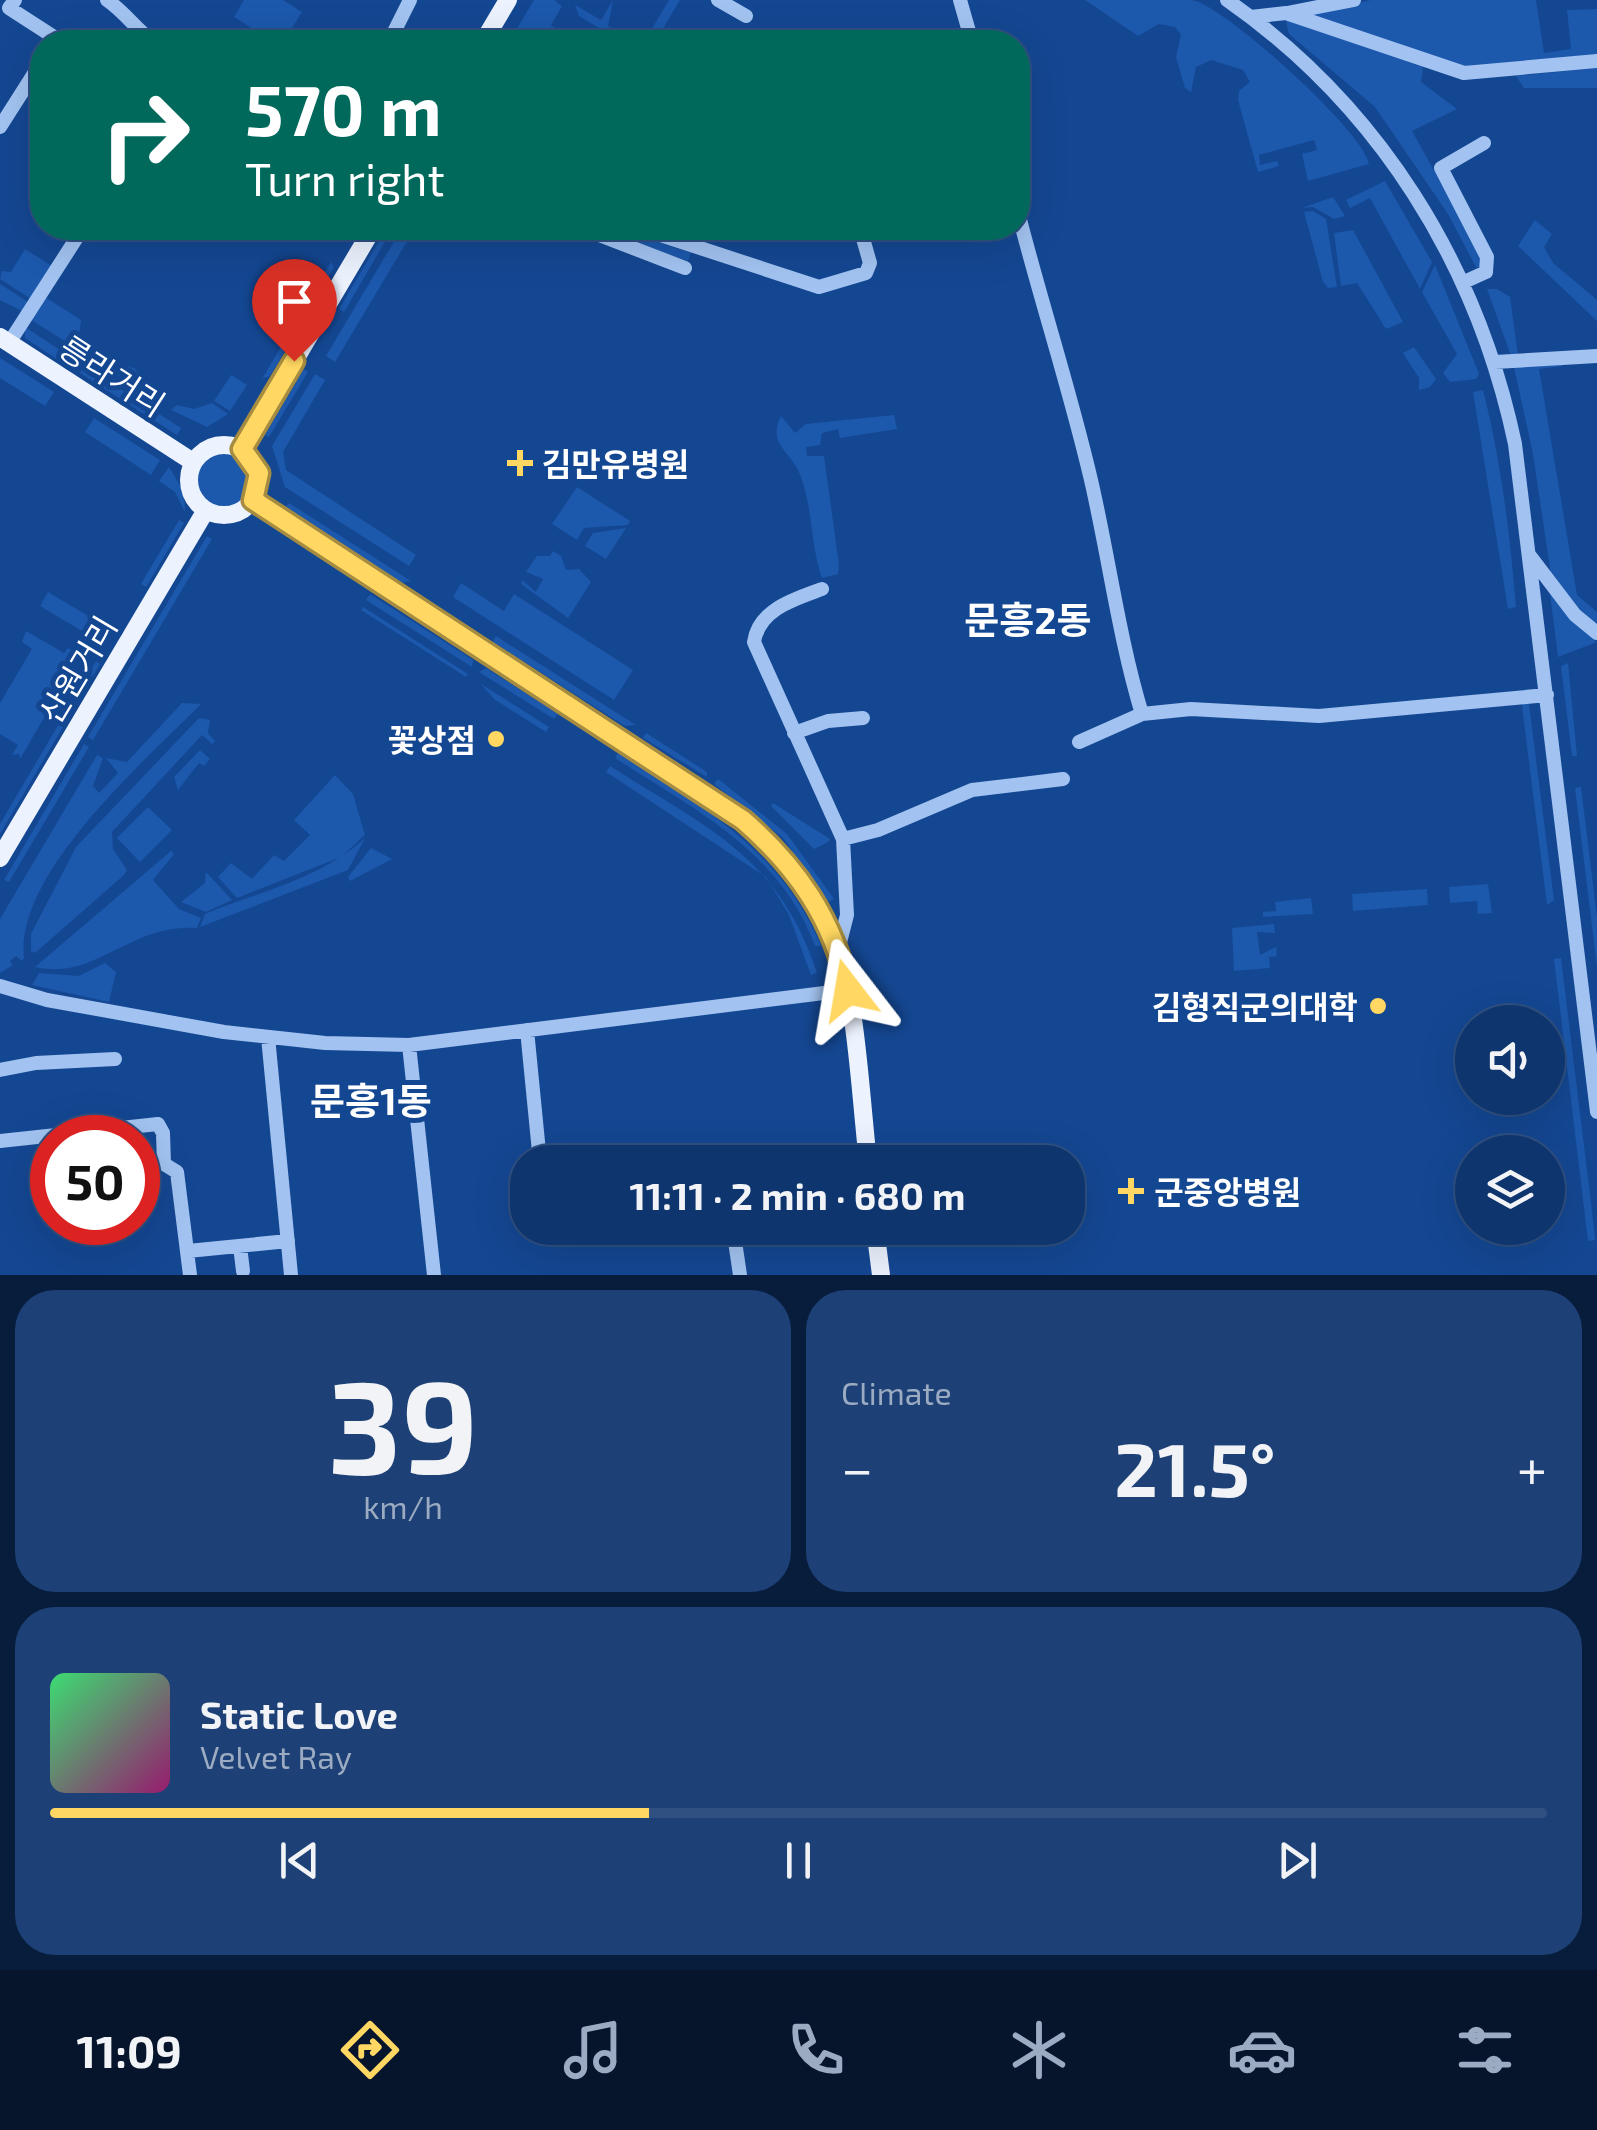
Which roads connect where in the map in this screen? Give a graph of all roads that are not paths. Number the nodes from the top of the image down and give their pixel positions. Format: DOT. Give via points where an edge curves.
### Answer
graph roads {
  1 [pos="15,0"];
  2 [pos="108,0"];
  3 [pos="410,0"];
  4 [pos="508,0"];
  5 [pos="718,0"];
  6 [pos="960,0"];
  7 [pos="1227,0"];
  8 [pos="1354,0"];
  9 [pos="1286,13"];
  10 [pos="746,16"];
  11 [pos="1252,17"];
  12 [pos="43,30"];
  13 [pos="138,30"];
  14 [pos="395,30"];
  15 [pos="490,30"];
  16 [pos="969,30"];
  17 [pos="1597,62"];
  18 [pos="30,78"];
  19 [pos="2,118"];
  20 [pos="1484,142"];
  21 [pos="75,240"];
  22 [pos="366,240"];
  23 [pos="612,240"];
  24 [pos="685,240"];
  25 [pos="864,240"];
  26 [pos="1026,240"];
  27 [pos="685,268"];
  28 [pos="1464,282"];
  29 [pos="4,340"];
  30 [pos="1597,356"];
  31 [pos="1494,362"];
  32 [pos="242,449"];
  33 [pos="193,462"];
  34 [pos="253,500"];
  35 [pos="206,510"];
  36 [pos="1530,556"];
  37 [pos="822,588"];
  38 [pos="1597,633"];
  39 [pos="1547,694"];
  40 [pos="1142,714"];
  41 [pos="864,718"];
  42 [pos="794,732"];
  43 [pos="1080,742"];
  44 [pos="1063,779"];
  45 [pos="844,840"];
  46 [pos="0,858"];
  47 [pos="839,946"];
  48 [pos="0,986"];
  49 [pos="848,990"];
  50 [pos="528,1030"];
  51 [pos="268,1037"];
  52 [pos="409,1046"];
  53 [pos="115,1059"];
  54 [pos="0,1070"];
  55 [pos="1597,1112"];
  56 [pos="0,1141"];
  57 [pos="538,1145"];
  58 [pos="861,1145"];
  59 [pos="288,1240"];
  60 [pos="736,1245"];
  61 [pos="877,1245"];
  62 [pos="240,1246"];
  63 [pos="188,1251"];
  64 [pos="242,1271"];
  65 [pos="190,1275"];
  66 [pos="292,1275"];
  67 [pos="434,1275"];
  68 [pos="740,1275"];
  69 [pos="881,1275"];
  1 -- 12 [label="street" via="10,8"];
  2 -- 13 [label="street"];
  3 -- 14 [label="street"];
  4 -- 15 [label="main road"];
  5 -- 10 [label="street"];
  6 -- 16 [label="street"];
  7 -- 11 [label="street"];
  8 -- 9 [label="street"];
  9 -- 11 [label="street"];
  9 -- 17 [label="street" via="1464,74"];
  11 -- 28 [label="street" via="1330,85 1380,144"];
  18 -- 19 [label="street"];
  20 -- 28 [label="street" via="1441,168 1487,257 1486,272"];
  21 -- 29 [label="street"];
  22 -- 32 [label="main road"];
  23 -- 27 [label="street"];
  24 -- 25 [label="street" via="819,286 866,273"];
  26 -- 40 [label="street" via="1084,449"];
  28 -- 31 [label="street"];
  29 -- 33 [label="main road, 릉라거리"];
  30 -- 31 [label="street"];
  31 -- 36 [label="street" via="1516,444"];
  32 -- 33 [label="main road" via="217,445"];
  32 -- 34 [label="main road" via="259,473"];
  33 -- 35 [label="main road" via="188,484"];
  34 -- 35 [label="main road" via="229,515"];
  34 -- 47 [label="main road" via="743,820 788,864"];
  35 -- 46 [label="main road, 산원거리"];
  36 -- 38 [label="street"];
  36 -- 39 [label="street"];
  37 -- 42 [label="street" via="771,612 756,630 754,642"];
  39 -- 40 [label="street" via="1319,716 1191,709"];
  39 -- 55 [label="street"];
  40 -- 43 [label="street"];
  41 -- 42 [label="street"];
  42 -- 45 [label="street"];
  44 -- 45 [label="street" via="972,790"];
  45 -- 47 [label="street" via="847,915"];
  47 -- 49 [label="main road"];
  48 -- 51 [label="street"];
  49 -- 50 [label="street"];
  49 -- 58 [label="main road"];
  50 -- 52 [label="street"];
  50 -- 57 [label="street"];
  51 -- 52 [label="street"];
  51 -- 59 [label="street"];
  52 -- 67 [label="street"];
  53 -- 54 [label="street"];
  56 -- 63 [label="street" via="158,1124 164,1164 176,1172"];
  59 -- 62 [label="street"];
  59 -- 66 [label="street"];
  60 -- 68 [label="street"];
  61 -- 69 [label="main road"];
  62 -- 63 [label="street"];
  62 -- 64 [label="street"];
  63 -- 65 [label="street"];
}
